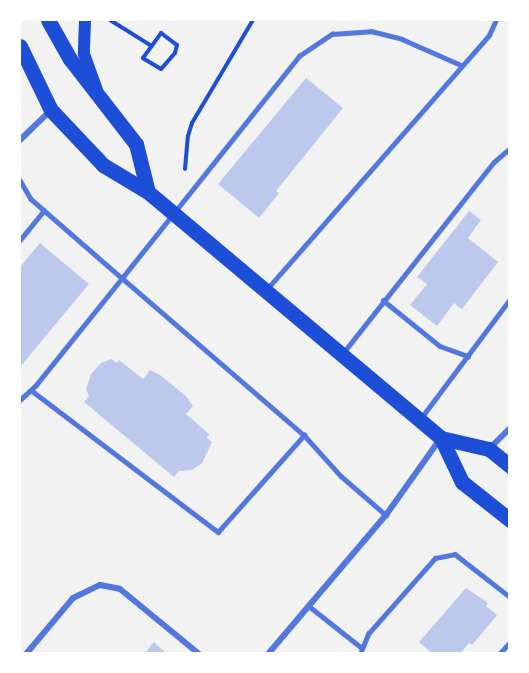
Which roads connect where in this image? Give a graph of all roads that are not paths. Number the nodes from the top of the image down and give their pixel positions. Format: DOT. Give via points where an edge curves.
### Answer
graph roads {
  1 [pos="48,20"];
  2 [pos="85,20"];
  3 [pos="496,20"];
  4 [pos="20,46"];
  5 [pos="461,65"];
  6 [pos="98,93"];
  7 [pos="51,110"];
  8 [pos="20,140"];
  9 [pos="510,148"];
  10 [pos="20,180"];
  11 [pos="148,192"];
  12 [pos="44,210"];
  13 [pos="173,214"];
  14 [pos="20,240"];
  15 [pos="122,278"];
  16 [pos="265,292"];
  17 [pos="383,300"];
  18 [pos="510,300"];
  19 [pos="341,355"];
  20 [pos="468,356"];
  21 [pos="31,390"];
  22 [pos="20,400"];
  23 [pos="419,420"];
  24 [pos="510,428"];
  25 [pos="304,435"];
  26 [pos="441,438"];
  27 [pos="489,449"];
  28 [pos="510,466"];
  29 [pos="386,514"];
  30 [pos="510,520"];
  31 [pos="510,597"];
  32 [pos="309,606"];
  33 [pos="510,642"];
  34 [pos="361,651"];
  35 [pos="26,654"];
  36 [pos="199,654"];
  37 [pos="268,654"];
  38 [pos="499,654"];
  1 -- 6 [label="main road" via="69,59"];
  2 -- 6 [label="main road" via="84,54"];
  3 -- 5 [label="lane" via="489,35"];
  4 -- 7 [label="main road"];
  5 -- 13 [label="lane" via="402,39 371,31 332,34 299,56"];
  5 -- 16 [label="lane"];
  6 -- 11 [label="main road" via="136,144"];
  7 -- 8 [label="street"];
  7 -- 11 [label="main road" via="103,165"];
  9 -- 17 [label="lane" via="494,162"];
  10 -- 12 [label="lane" via="31,200"];
  11 -- 13 [label="main road"];
  12 -- 14 [label="lane"];
  12 -- 15 [label="lane"];
  13 -- 15 [label="lane"];
  13 -- 16 [label="main road"];
  15 -- 21 [label="lane"];
  15 -- 25 [label="lane"];
  16 -- 19 [label="main road"];
  17 -- 19 [label="lane"];
  17 -- 20 [label="lane" via="440,346"];
  18 -- 20 [label="lane"];
  19 -- 23 [label="main road"];
  20 -- 23 [label="lane"];
  21 -- 22 [label="lane"];
  21 -- 25 [label="lane" via="218,532"];
  23 -- 26 [label="main road"];
  24 -- 27 [label="street"];
  25 -- 29 [label="lane" via="341,476"];
  26 -- 27 [label="main road"];
  26 -- 29 [label="street"];
  26 -- 30 [label="main road" via="462,482"];
  27 -- 28 [label="main road"];
  29 -- 32 [label="street"];
  31 -- 34 [label="lane" via="455,554 435,558 368,634"];
  32 -- 34 [label="lane"];
  32 -- 37 [label="street"];
  33 -- 38 [label="lane"];
  35 -- 36 [label="street" via="73,598 100,585 120,589"];
}
